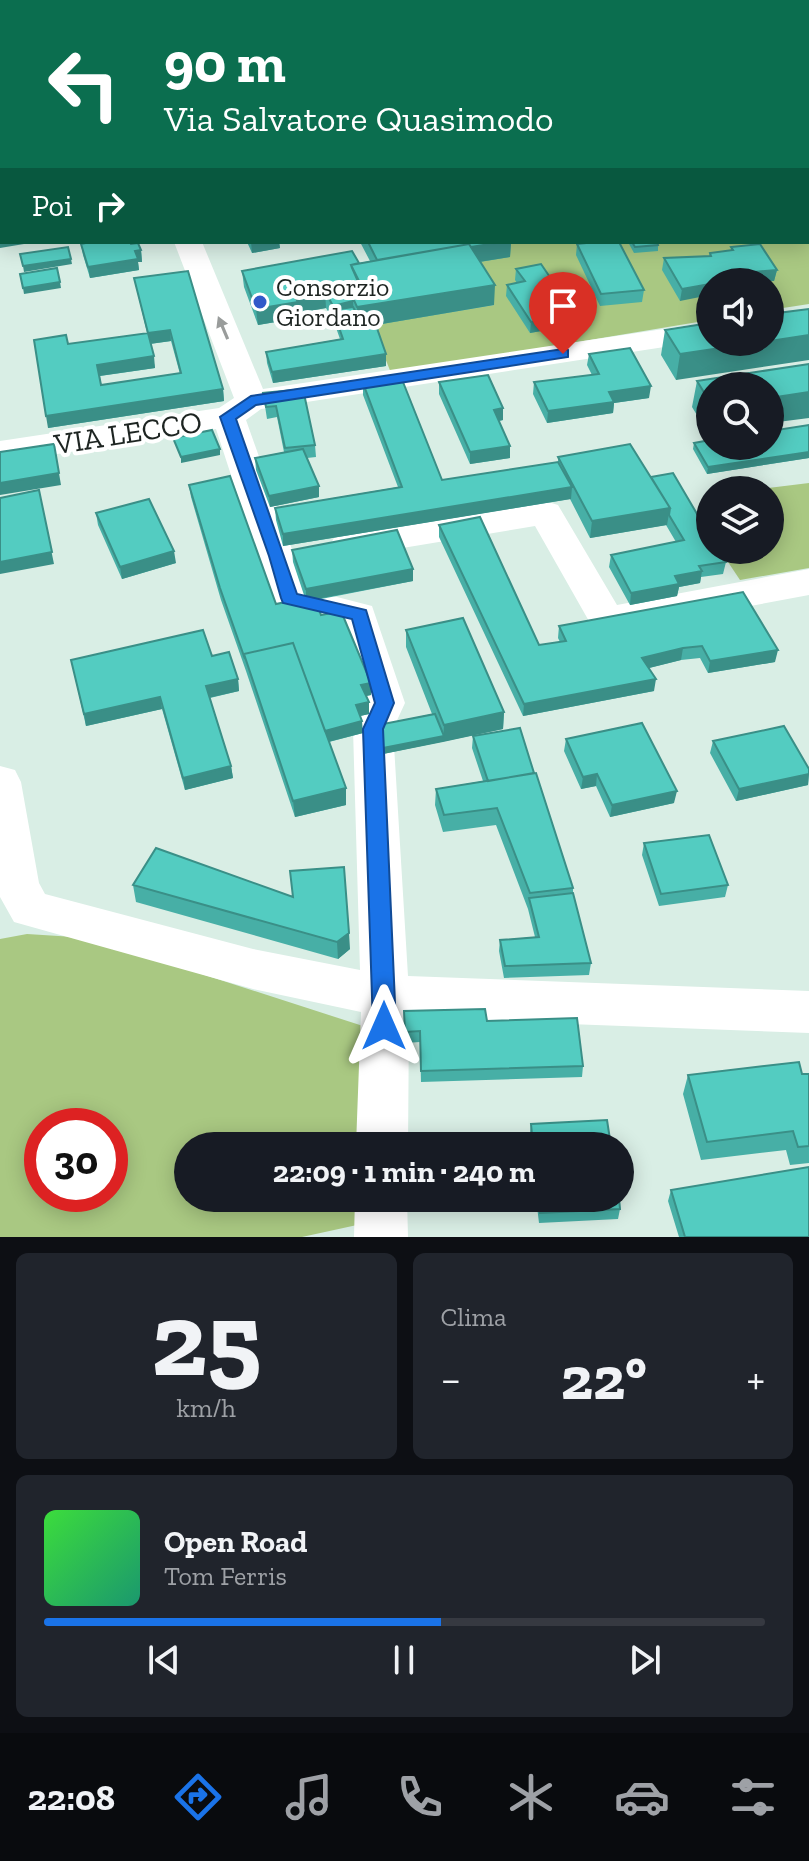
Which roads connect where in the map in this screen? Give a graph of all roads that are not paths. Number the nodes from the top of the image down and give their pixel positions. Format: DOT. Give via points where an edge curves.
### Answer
graph roads {
  1 [pos="189,244"];
  2 [pos="696,333"];
  3 [pos="239,409"];
  4 [pos="0,452"];
  5 [pos="278,556"];
  6 [pos="809,582"];
  7 [pos="0,782"];
  8 [pos="15,913"];
  9 [pos="385,996"];
  10 [pos="809,1012"];
  11 [pos="382,1132"];
  12 [pos="381,1212"];
  13 [pos="381,1237"];
  3 -- 1 [label="street, one-way"];
  2 -- 3 [label="street, VIA LECCO"];
  3 -- 4 [label="street, VIA LECCO"];
  3 -- 5 [label="street"];
  5 -- 6 [label="street" via="545,513 607,620"];
  5 -- 9 [label="street" via="290,598 359,615 385,703 373,729 373,763"];
  7 -- 8 [label="street" via="17,886"];
  8 -- 9 [label="street"];
  9 -- 10 [label="street"];
  9 -- 11 [label="street"];
  12 -- 13 [label="street"];
}
